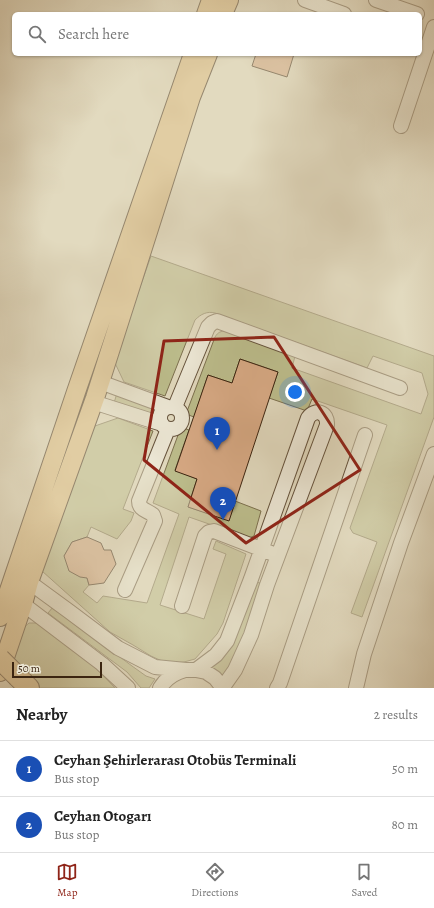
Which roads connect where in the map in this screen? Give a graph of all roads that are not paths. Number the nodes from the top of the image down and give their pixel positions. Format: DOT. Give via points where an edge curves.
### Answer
graph roads {
  1 [pos="211,0"];
  2 [pos="229,0"];
  3 [pos="305,0"];
  4 [pos="376,0"];
  5 [pos="207,12"];
  6 [pos="224,12"];
  7 [pos="338,12"];
  8 [pos="411,12"];
  9 [pos="422,16"];
  10 [pos="434,20"];
  11 [pos="434,27"];
  12 [pos="428,44"];
  13 [pos="192,56"];
  14 [pos="207,56"];
  15 [pos="401,126"];
  16 [pos="82,375"];
  17 [pos="100,382"];
  18 [pos="400,388"];
  19 [pos="74,396"];
  20 [pos="93,402"];
  21 [pos="171,407"];
  22 [pos="165,426"];
  23 [pos="365,435"];
  24 [pos="434,454"];
  25 [pos="262,549"];
  26 [pos="278,556"];
  27 [pos="22,577"];
  28 [pos="125,590"];
  29 [pos="8,593"];
  30 [pos="23,604"];
  31 [pos="182,606"];
  32 [pos="0,617"];
  33 [pos="0,659"];
  34 [pos="191,670"];
  35 [pos="16,679"];
  36 [pos="223,687"];
  37 [pos="128,688"];
  38 [pos="160,688"];
  39 [pos="278,688"];
  40 [pos="356,688"];
  1 -- 5 [label="main road"];
  2 -- 6 [label="main road"];
  3 -- 7 [label="street"];
  4 -- 8 [label="street"];
  9 -- 10 [label="street"];
  11 -- 12 [label="street"];
  12 -- 15 [label="street"];
  13 -- 16 [label="main road"];
  14 -- 17 [label="main road" via="191,97"];
  16 -- 17 [label="main road"];
  16 -- 19 [label="main road"];
  17 -- 20 [label="main road"];
  17 -- 21 [label="street"];
  18 -- 21 [label="street" via="217,321 208,327"];
  19 -- 20 [label="main road"];
  19 -- 27 [label="main road"];
  20 -- 22 [label="street"];
  20 -- 27 [label="main road"];
  21 -- 22 [label="street" via="161,414 160,418"];
  21 -- 22 [label="street" via="178,409 182,414 182,420 176,428"];
  22 -- 28 [label="street" via="139,501 141,508 153,515 155,521"];
  23 -- 39 [label="street"];
  24 -- 40 [label="street" via="401,543 364,654"];
  25 -- 26 [label="street"];
  25 -- 26 [label="street" via="308,418 319,412 327,419 327,425"];
  25 -- 31 [label="street" via="214,530 209,532 205,536"];
  25 -- 34 [label="street" via="227,642 216,655"];
  26 -- 36 [label="street" via="245,650"];
  27 -- 29 [label="main road"];
  27 -- 30 [label="main road"];
  27 -- 34 [label="street" via="118,648 155,666"];
  29 -- 30 [label="main road"];
  29 -- 32 [label="main road"];
  30 -- 35 [label="main road"];
  30 -- 37 [label="street" via="102,664"];
  33 -- 35 [label="highway, bridge"];
  34 -- 36 [label="street" via="206,672"];
  34 -- 38 [label="street" via="172,675"];
}
